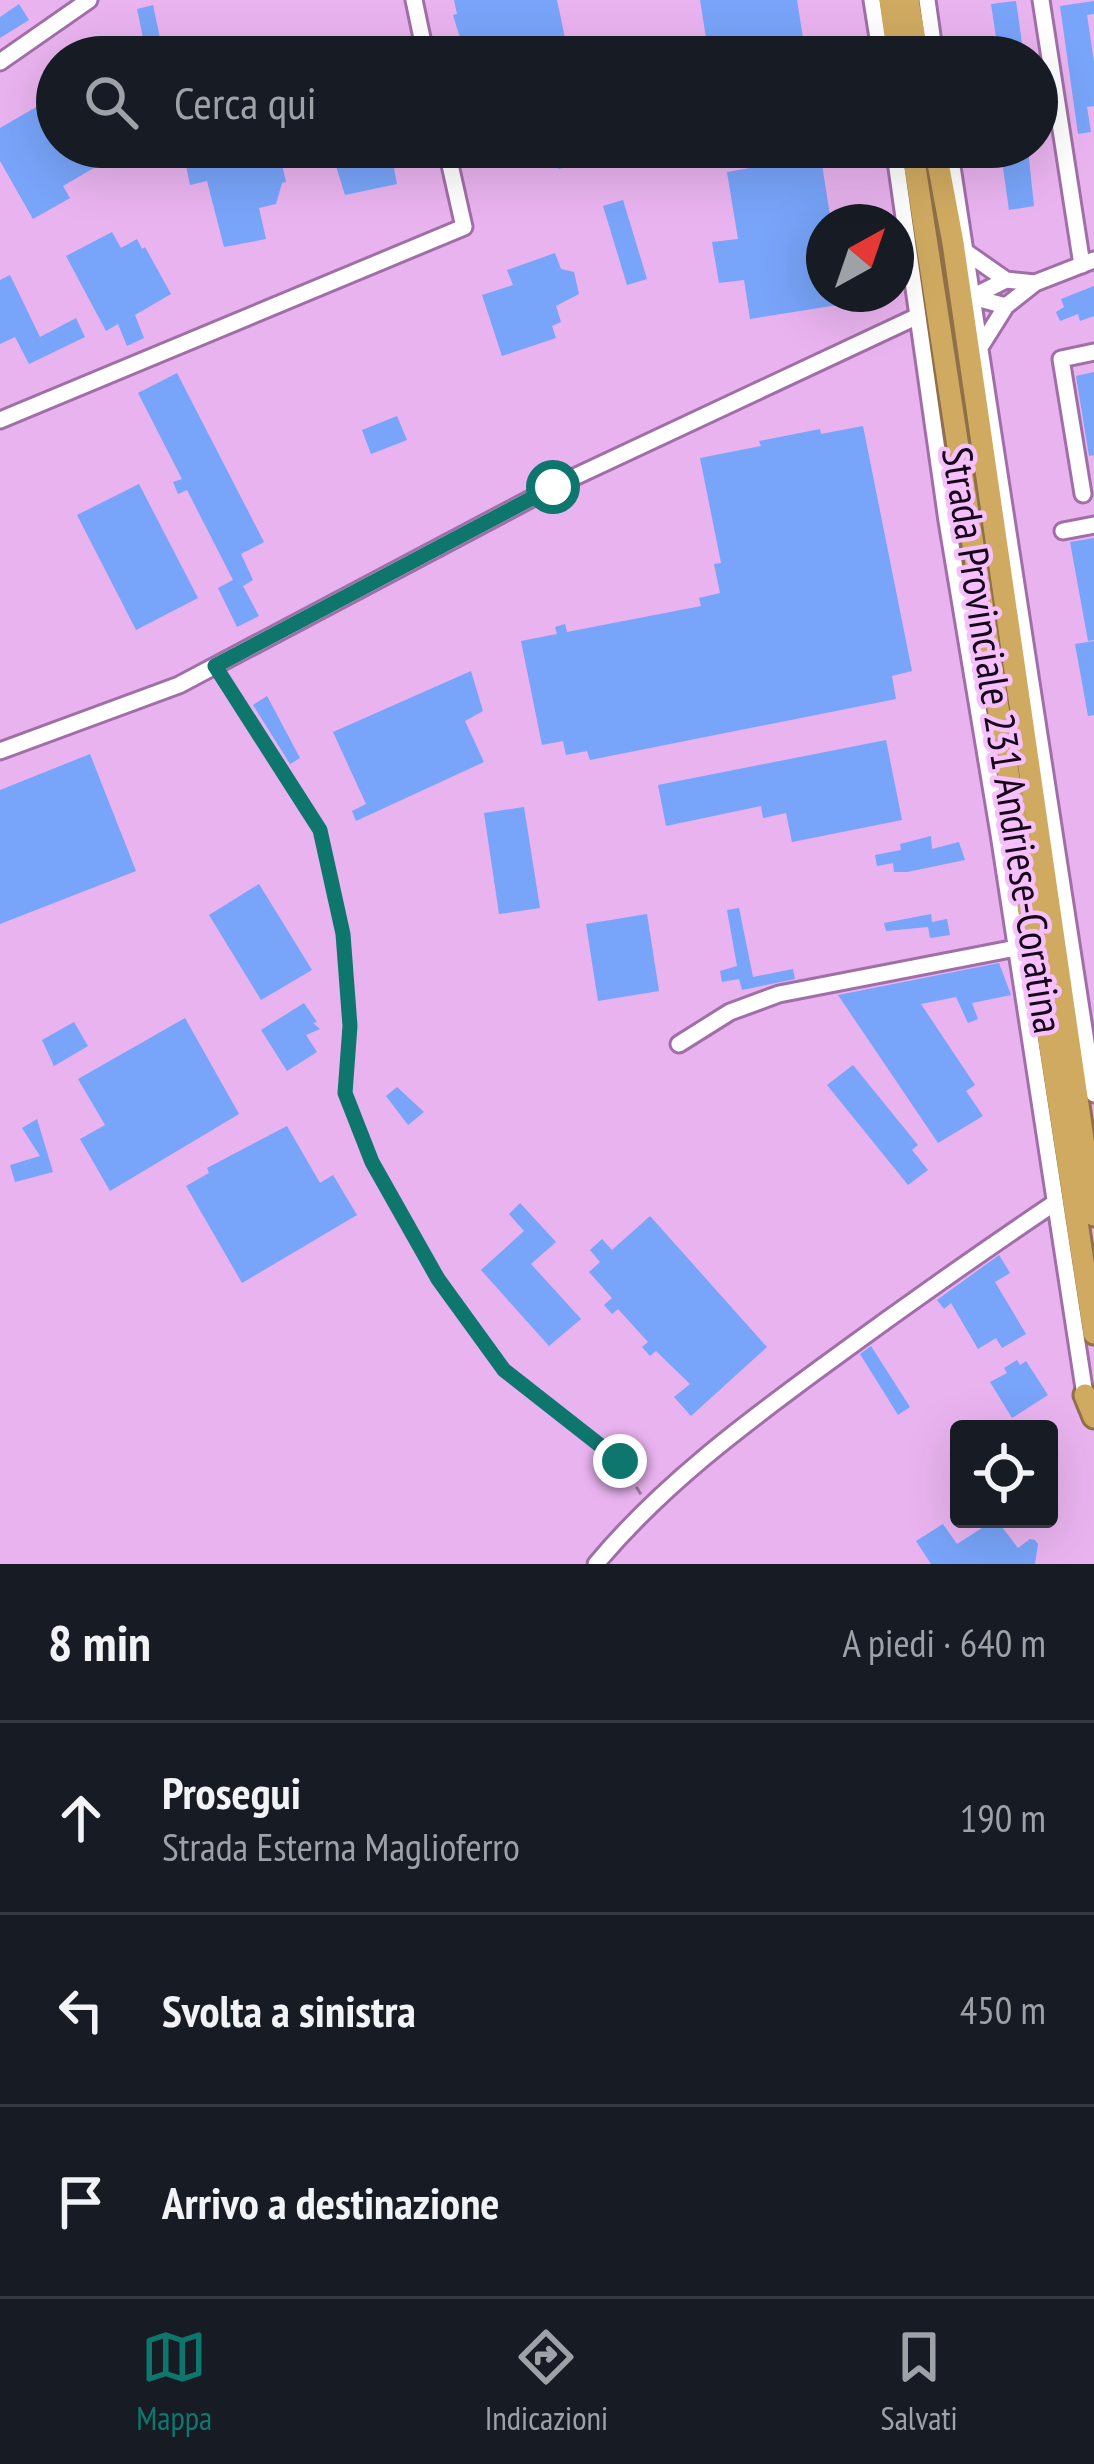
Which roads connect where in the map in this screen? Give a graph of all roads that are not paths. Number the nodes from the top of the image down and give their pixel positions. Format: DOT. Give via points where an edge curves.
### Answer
graph roads {
  1 [pos="89,0"];
  2 [pos="413,0"];
  3 [pos="872,0"];
  4 [pos="890,0"];
  5 [pos="908,0"];
  6 [pos="927,0"];
  7 [pos="1041,0"];
  8 [pos="37,36"];
  9 [pos="421,36"];
  10 [pos="878,36"];
  11 [pos="895,36"];
  12 [pos="914,36"];
  13 [pos="932,36"];
  14 [pos="1047,36"];
  15 [pos="36,37"];
  16 [pos="0,62"];
  17 [pos="1058,95"];
  18 [pos="451,168"];
  19 [pos="897,168"];
  20 [pos="915,168"];
  21 [pos="939,168"];
  22 [pos="953,168"];
  23 [pos="966,252"];
  24 [pos="1088,262"];
  25 [pos="1006,280"];
  26 [pos="1035,283"];
  27 [pos="972,297"];
  28 [pos="1006,306"];
  29 [pos="918,316"];
  30 [pos="979,349"];
  31 [pos="1094,352"];
  32 [pos="0,420"];
  33 [pos="1083,494"];
  34 [pos="1094,525"];
  35 [pos="1064,531"];
  36 [pos="0,752"];
  37 [pos="1016,948"];
  38 [pos="680,1044"];
  39 [pos="1094,1094"];
  40 [pos="1053,1204"];
  41 [pos="1094,1215"];
  42 [pos="1094,1333"];
  43 [pos="1084,1395"];
  44 [pos="1094,1417"];
  45 [pos="596,1564"];
  1 -- 8 [label="street"];
  2 -- 9 [label="street"];
  3 -- 10 [label="street"];
  4 -- 11 [label="highway"];
  5 -- 12 [label="highway"];
  6 -- 13 [label="street"];
  7 -- 14 [label="street"];
  15 -- 16 [label="street"];
  17 -- 24 [label="street"];
  18 -- 32 [label="street" via="464,227"];
  19 -- 29 [label="street"];
  20 -- 42 [label="highway, Strada Provinciale 231 Andriese-Coratina"];
  21 -- 41 [label="highway, Strada Provinciale 231 Andriese-Coratina"];
  22 -- 23 [label="street"];
  23 -- 25 [label="street"];
  23 -- 27 [label="street"];
  24 -- 26 [label="street"];
  25 -- 26 [label="street"];
  25 -- 27 [label="street"];
  26 -- 28 [label="street"];
  27 -- 28 [label="street"];
  27 -- 30 [label="street"];
  28 -- 30 [label="street"];
  29 -- 36 [label="street" via="553,487 179,685"];
  29 -- 37 [label="street"];
  30 -- 39 [label="street"];
  31 -- 33 [label="street" via="1061,359"];
  34 -- 35 [label="street"];
  37 -- 38 [label="street" via="779,994 730,1012"];
  37 -- 40 [label="street"];
  40 -- 43 [label="street"];
  40 -- 45 [label="street" via="773,1402 648,1505"];
  43 -- 44 [label="highway"];
}
